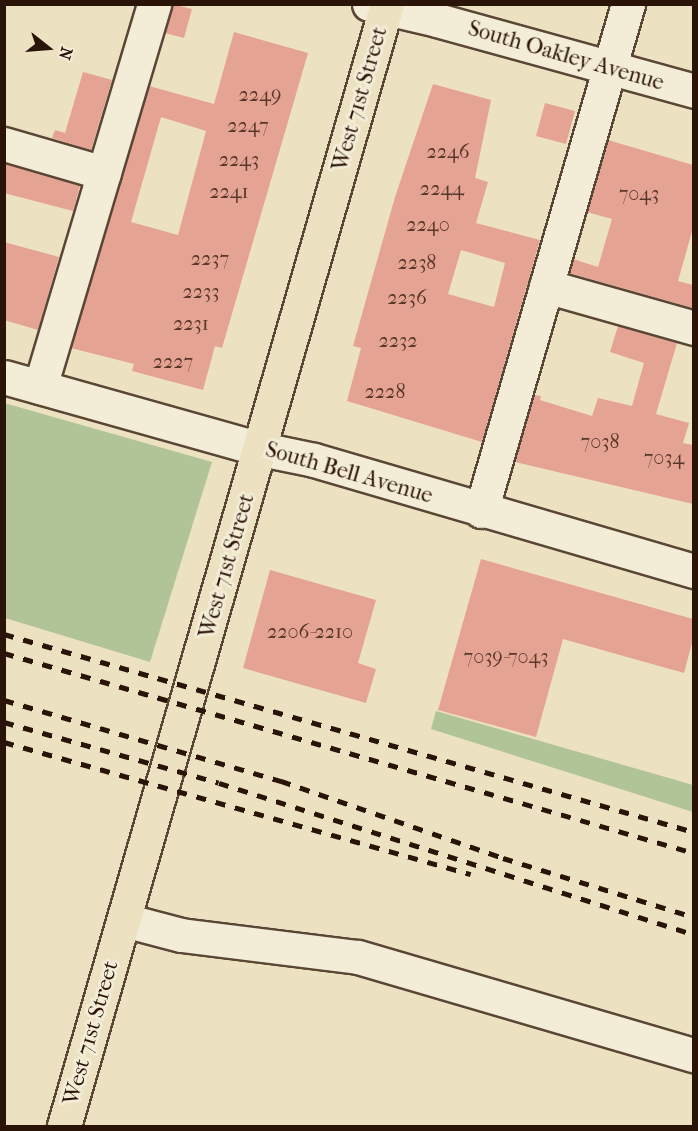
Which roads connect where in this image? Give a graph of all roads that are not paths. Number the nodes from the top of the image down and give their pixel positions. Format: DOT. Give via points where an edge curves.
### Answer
graph roads {
  1 [pos="154,4"];
  2 [pos="628,4"];
  3 [pos="381,6"];
  4 [pos="610,68"];
  5 [pos="693,92"];
  6 [pos="4,144"];
  7 [pos="104,173"];
  8 [pos="546,286"];
  9 [pos="693,328"];
  10 [pos="4,377"];
  11 [pos="40,387"];
  12 [pos="261,449"];
  13 [pos="481,511"];
  14 [pos="693,571"];
  15 [pos="124,920"];
  16 [pos="693,1055"];
  17 [pos="64,1126"];
  1 -- 7 [label="street"];
  2 -- 4 [label="street"];
  3 -- 4 [label="street, South Oakley Avenue"];
  3 -- 12 [label="main road, West 71st Street"];
  4 -- 5 [label="street, South Oakley Avenue"];
  4 -- 8 [label="street"];
  6 -- 7 [label="street"];
  7 -- 11 [label="street"];
  8 -- 9 [label="street"];
  8 -- 13 [label="street"];
  10 -- 11 [label="street, South Bell Avenue"];
  11 -- 12 [label="street, South Bell Avenue"];
  12 -- 13 [label="street, South Bell Avenue" via="314,460"];
  12 -- 15 [label="main road, West 71st Street"];
  13 -- 14 [label="street, South Bell Avenue"];
  15 -- 16 [label="street" via="181,935 358,957"];
  15 -- 17 [label="main road, West 71st Street"];
}
